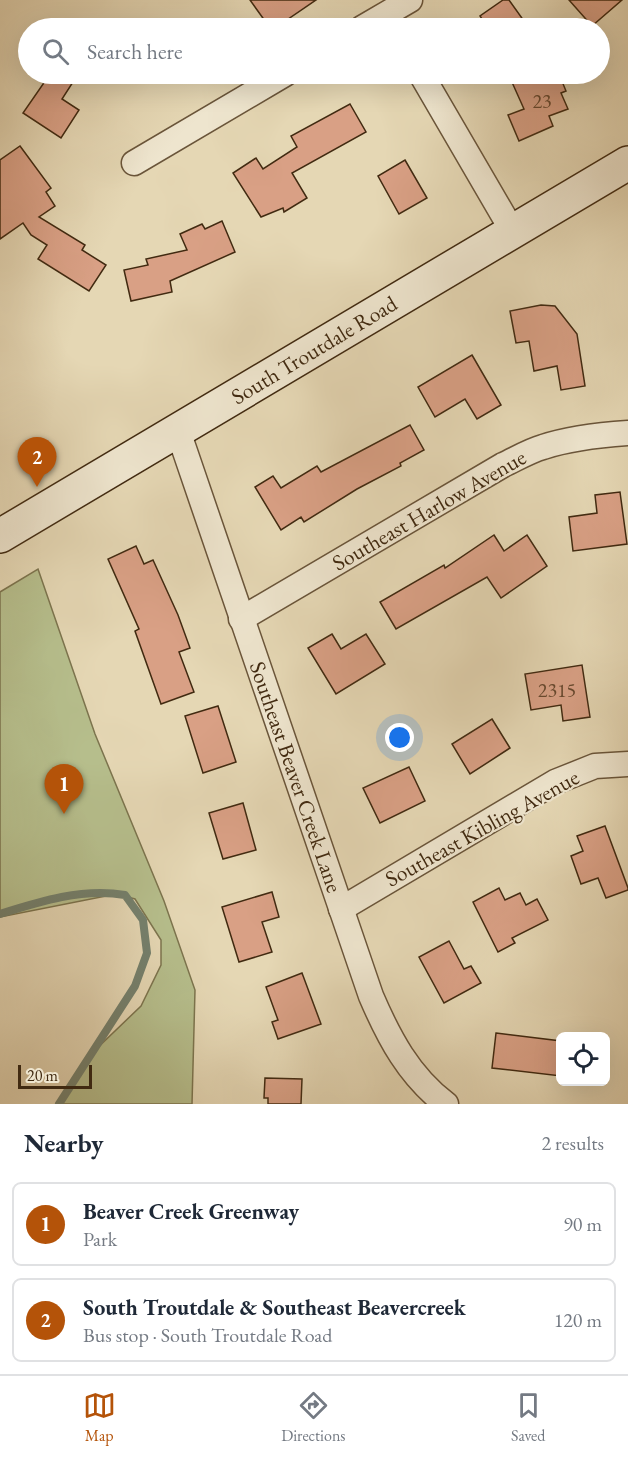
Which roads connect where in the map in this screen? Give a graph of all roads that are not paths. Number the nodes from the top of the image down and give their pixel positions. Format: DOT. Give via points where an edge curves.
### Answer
graph roads {
  1 [pos="410,0"];
  2 [pos="386,14"];
  3 [pos="268,84"];
  4 [pos="427,84"];
  5 [pos="134,163"];
  6 [pos="628,163"];
  7 [pos="513,232"];
  8 [pos="178,431"];
  9 [pos="628,434"];
  10 [pos="0,536"];
  11 [pos="242,619"];
  12 [pos="628,764"];
  13 [pos="341,909"];
  14 [pos="435,1101"];
  1 -- 2 [label="street"];
  3 -- 5 [label="street"];
  4 -- 7 [label="street"];
  6 -- 7 [label="main road, South Troutdale Road"];
  7 -- 8 [label="main road, South Troutdale Road"];
  8 -- 10 [label="main road, South Troutdale Road"];
  8 -- 11 [label="street, Southeast Beaver Creek Lane"];
  9 -- 11 [label="street, Southeast Harlow Avenue" via="542,447 503,465"];
  11 -- 13 [label="street, Southeast Beaver Creek Lane"];
  12 -- 13 [label="street, Southeast Kibling Avenue" via="595,766 555,782"];
  13 -- 14 [label="street, Southeast Beaver Creek Lane" via="383,1024"];
}
